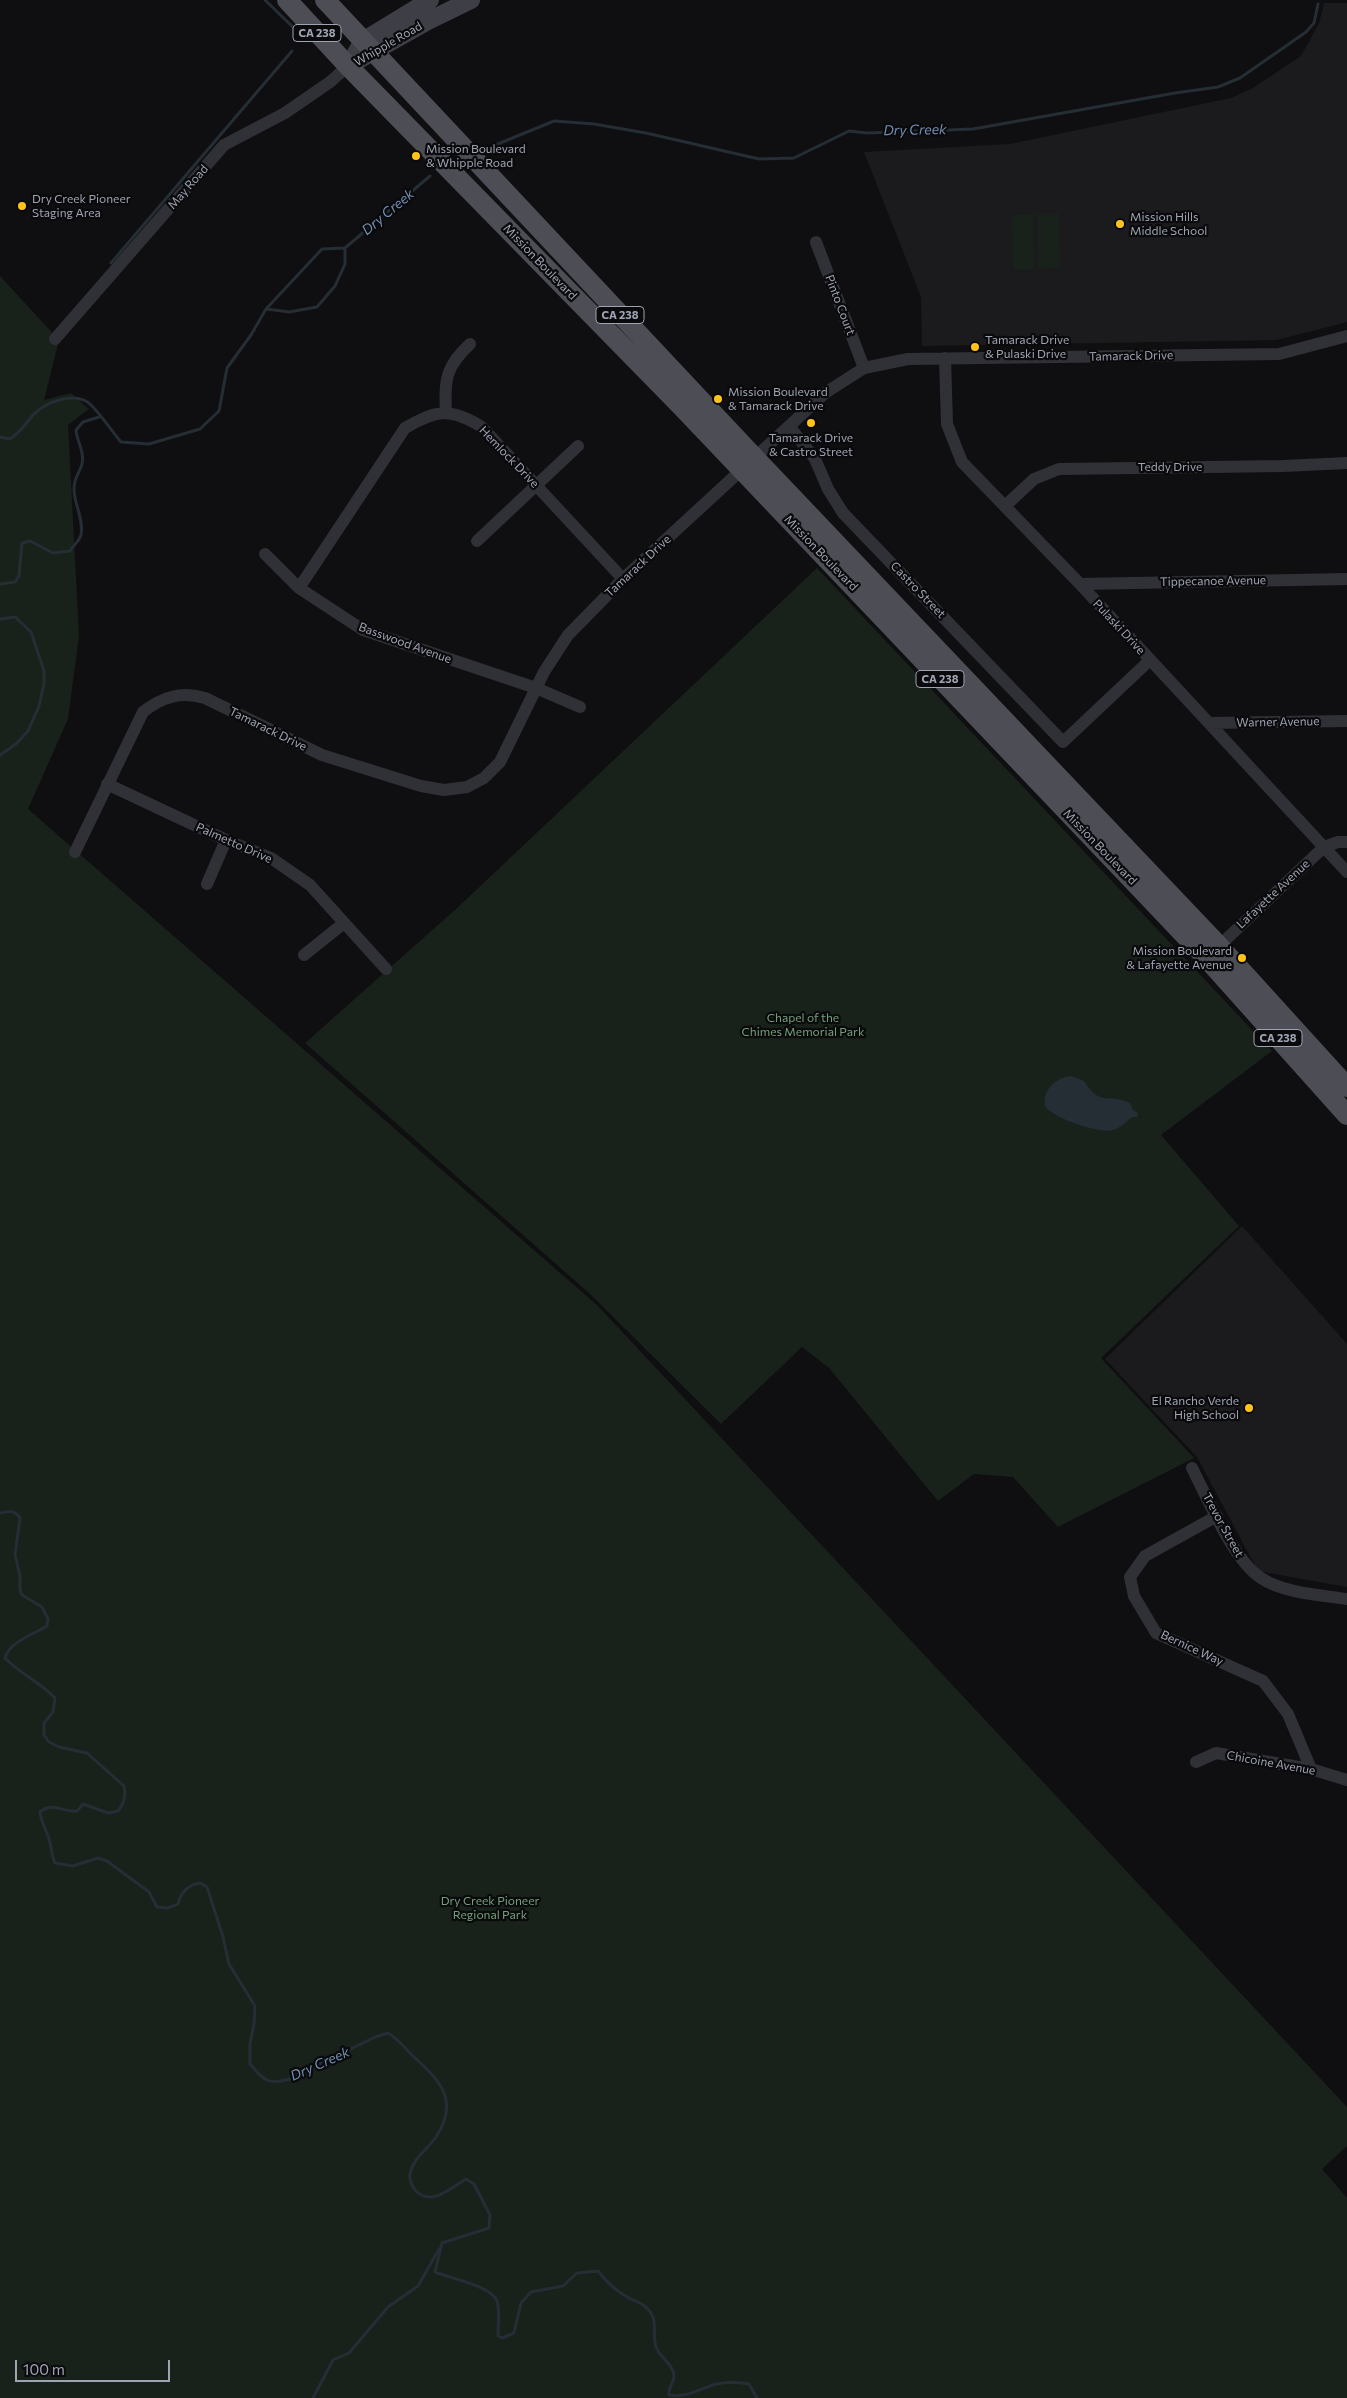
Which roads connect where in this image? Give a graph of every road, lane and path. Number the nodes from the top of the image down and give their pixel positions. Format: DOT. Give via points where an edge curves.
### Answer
graph roads {
  1 [pos="287,0"];
  2 [pos="325,0"];
  3 [pos="430,0"];
  4 [pos="471,0"];
  5 [pos="368,47"];
  6 [pos="348,66"];
  7 [pos="816,242"];
  8 [pos="1347,336"];
  9 [pos="55,339"];
  10 [pos="470,344"];
  11 [pos="945,358"];
  12 [pos="864,368"];
  13 [pos="446,412"];
  14 [pos="789,426"];
  15 [pos="578,446"];
  16 [pos="1347,463"];
  17 [pos="748,464"];
  18 [pos="537,486"];
  19 [pos="1006,506"];
  20 [pos="477,541"];
  21 [pos="265,554"];
  22 [pos="622,579"];
  23 [pos="1347,579"];
  24 [pos="1080,584"];
  25 [pos="299,588"];
  26 [pos="1150,660"];
  27 [pos="536,688"];
  28 [pos="580,707"];
  29 [pos="1347,721"];
  30 [pos="1208,723"];
  31 [pos="107,784"];
  32 [pos="226,840"];
  33 [pos="1347,842"];
  34 [pos="1324,846"];
  35 [pos="75,852"];
  36 [pos="1347,872"];
  37 [pos="207,884"];
  38 [pos="344,923"];
  39 [pos="1214,954"];
  40 [pos="304,955"];
  41 [pos="386,970"];
  42 [pos="1347,1087"];
  43 [pos="1347,1115"];
  44 [pos="1192,1468"];
  45 [pos="1217,1516"];
  46 [pos="1347,1600"];
  47 [pos="1196,1762"];
  48 [pos="1311,1769"];
  49 [pos="1347,1780"];
  1 -- 6 [label="main road, Mission Boulevard / CA 238"];
  2 -- 5 [label="main road, Mission Boulevard / CA 238"];
  3 -- 5 [label="main road, Whipple Road"];
  4 -- 5 [label="main road, Whipple Road"];
  5 -- 6 [label="main road, Whipple Road"];
  5 -- 17 [label="main road, Mission Boulevard / CA 238"];
  6 -- 9 [label="street, May Road" via="285,113 224,144"];
  6 -- 17 [label="main road, Mission Boulevard / CA 238"];
  7 -- 12 [label="street, Pinto Court"];
  8 -- 11 [label="street, Tamarack Drive" via="1279,354"];
  10 -- 13 [label="street" via="449,368 444,390"];
  11 -- 12 [label="street, Tamarack Drive" via="908,359"];
  11 -- 19 [label="street, Pulaski Drive" via="947,424 951,438 962,462"];
  12 -- 14 [label="street, Tamarack Drive" via="824,393"];
  13 -- 18 [label="street, Hemlock Drive" via="466,417 482,427"];
  13 -- 25 [label="street" via="426,416 405,428"];
  14 -- 17 [label="street, Tamarack Drive"];
  14 -- 26 [label="street, Castro Street" via="815,459 843,513 1063,742"];
  15 -- 18 [label="street"];
  16 -- 19 [label="street, Teddy Drive" via="1059,469 1034,479"];
  17 -- 22 [label="street, Tamarack Drive"];
  17 -- 39 [label="main road, Mission Boulevard / CA 238"];
  18 -- 20 [label="street"];
  18 -- 22 [label="street, Hemlock Drive"];
  19 -- 24 [label="street, Pulaski Drive"];
  21 -- 25 [label="street, Basswood Avenue"];
  22 -- 27 [label="street, Tamarack Drive" via="568,635"];
  23 -- 24 [label="street, Tippecanoe Avenue"];
  24 -- 26 [label="street, Pulaski Drive"];
  25 -- 27 [label="street, Basswood Avenue" via="363,630"];
  26 -- 30 [label="street, Pulaski Drive"];
  27 -- 28 [label="street, Basswood Avenue"];
  27 -- 31 [label="street, Tamarack Drive" via="500,762 484,778 467,787 444,790 421,786 322,755 205,698 190,694 170,697 143,712"];
  29 -- 30 [label="street, Warner Avenue"];
  30 -- 34 [label="street, Pulaski Drive"];
  31 -- 32 [label="street, Palmetto Drive"];
  31 -- 35 [label="street, Tamarack Drive"];
  32 -- 37 [label="street"];
  32 -- 38 [label="street, Palmetto Drive" via="271,858 310,885"];
  33 -- 34 [label="street"];
  34 -- 36 [label="street, Pulaski Drive"];
  34 -- 39 [label="street, Lafayette Avenue"];
  38 -- 40 [label="street"];
  38 -- 41 [label="street, Palmetto Drive"];
  39 -- 42 [label="main road, Mission Boulevard / CA 238"];
  39 -- 43 [label="main road, Mission Boulevard / CA 238"];
  44 -- 45 [label="street, Trevor Street"];
  45 -- 46 [label="street, Trevor Street" via="1239,1556 1261,1579 1293,1590"];
  45 -- 48 [label="street, Bernice Way" via="1145,1556 1130,1577 1134,1596 1156,1633 1263,1681 1288,1714"];
  47 -- 48 [label="street, Chicoine Avenue" via="1216,1753"];
  48 -- 49 [label="street, Chicoine Avenue"];
}
